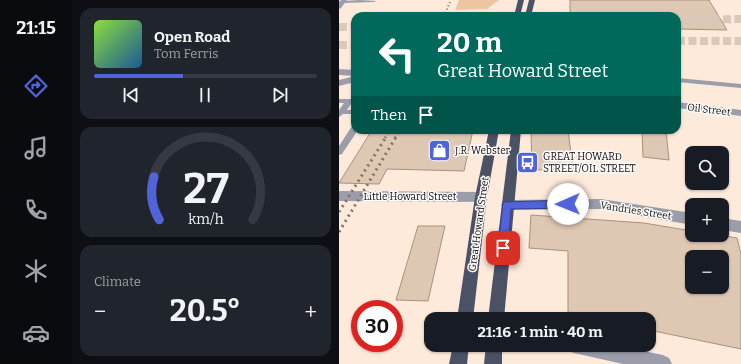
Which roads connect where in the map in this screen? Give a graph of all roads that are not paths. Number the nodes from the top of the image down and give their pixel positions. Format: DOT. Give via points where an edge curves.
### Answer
graph roads {
  1 [pos="521,0"];
  2 [pos="532,0"];
  3 [pos="375,1"];
  4 [pos="342,3"];
  5 [pos="518,12"];
  6 [pos="528,12"];
  7 [pos="339,72"];
  8 [pos="351,73"];
  9 [pos="351,80"];
  10 [pos="681,80"];
  11 [pos="339,83"];
  12 [pos="339,86"];
  13 [pos="351,86"];
  14 [pos="741,86"];
  15 [pos="339,101"];
  16 [pos="681,106"];
  17 [pos="351,112"];
  18 [pos="340,113"];
  19 [pos="741,113"];
  20 [pos="351,134"];
  21 [pos="493,134"];
  22 [pos="516,134"];
  23 [pos="339,152"];
  24 [pos="339,196"];
  25 [pos="481,197"];
  26 [pos="507,205"];
  27 [pos="685,218"];
  28 [pos="729,225"];
  29 [pos="741,227"];
  30 [pos="466,312"];
  31 [pos="497,312"];
  32 [pos="460,352"];
  33 [pos="494,352"];
  34 [pos="607,352"];
  35 [pos="458,364"];
  36 [pos="493,364"];
  37 [pos="663,364"];
  1 -- 5 [label="highway"];
  2 -- 6 [label="highway"];
  3 -- 4 [label="lane"];
  7 -- 8 [label="street"];
  9 -- 11 [label="street"];
  10 -- 14 [label="lane"];
  12 -- 13 [label="street"];
  15 -- 18 [label="lane" via="349,101"];
  16 -- 19 [label="street, Oil Street"];
  17 -- 18 [label="lane"];
  20 -- 23 [label="lane"];
  21 -- 25 [label="highway, Great Howard Street"];
  22 -- 26 [label="highway"];
  24 -- 25 [label="street, Little Howard Street"];
  25 -- 30 [label="highway, Great Howard Street"];
  26 -- 27 [label="street, Vandries Street" via="601,204"];
  26 -- 31 [label="highway"];
  28 -- 29 [label="street"];
  32 -- 35 [label="highway"];
  33 -- 36 [label="highway"];
  34 -- 37 [label="street"];
}
